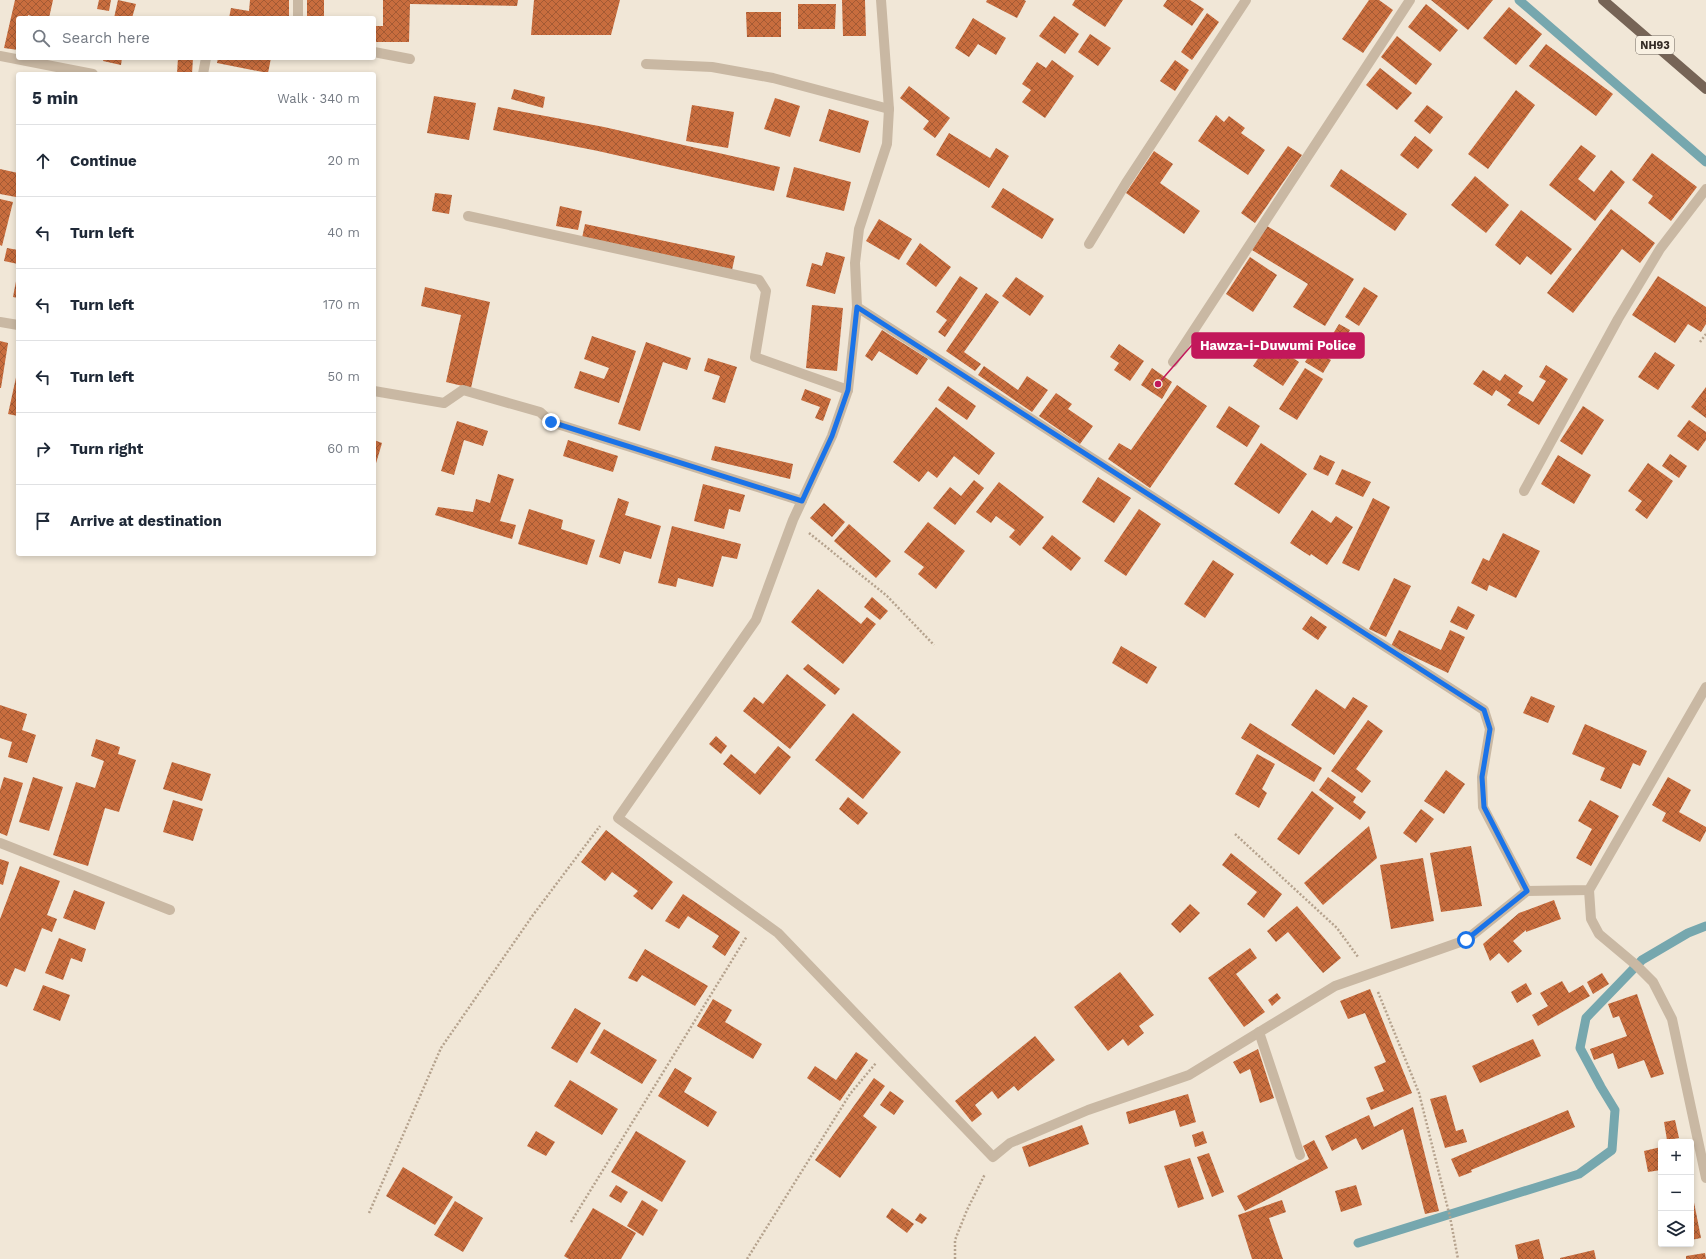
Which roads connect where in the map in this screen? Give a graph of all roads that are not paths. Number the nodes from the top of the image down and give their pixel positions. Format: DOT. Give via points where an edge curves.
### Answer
graph roads {
  1 [pos="298,0"];
  2 [pos="881,0"];
  3 [pos="1246,0"];
  4 [pos="1410,0"];
  5 [pos="1603,0"];
  6 [pos="298,16"];
  7 [pos="376,52"];
  8 [pos="0,56"];
  9 [pos="16,59"];
  10 [pos="410,59"];
  11 [pos="21,60"];
  12 [pos="206,60"];
  13 [pos="646,64"];
  14 [pos="83,72"];
  15 [pos="203,72"];
  16 [pos="1706,89"];
  17 [pos="889,108"];
  18 [pos="1706,189"];
  19 [pos="468,216"];
  20 [pos="1089,244"];
  21 [pos="857,307"];
  22 [pos="0,322"];
  23 [pos="16,325"];
  24 [pos="1173,362"];
  25 [pos="848,390"];
  26 [pos="376,391"];
  27 [pos="1524,491"];
  28 [pos="802,501"];
  29 [pos="1706,687"];
  30 [pos="0,843"];
  31 [pos="1589,890"];
  32 [pos="1527,891"];
  33 [pos="170,910"];
  34 [pos="1259,1032"];
  35 [pos="1300,1155"];
  36 [pos="1706,1178"];
  1 -- 6 [label="street"];
  2 -- 17 [label="street"];
  3 -- 20 [label="street"];
  4 -- 24 [label="street"];
  5 -- 16 [label="main road, NH93"];
  7 -- 10 [label="street"];
  8 -- 9 [label="street"];
  11 -- 14 [label="street"];
  12 -- 15 [label="street"];
  13 -- 17 [label="street" via="712,67 773,78"];
  17 -- 21 [label="street" via="887,144 859,229 855,263"];
  18 -- 27 [label="street" via="1660,249 1618,319"];
  19 -- 25 [label="street" via="759,280 766,292 755,357"];
  21 -- 25 [label="street"];
  21 -- 32 [label="street" via="1484,710 1490,729 1482,777 1484,807"];
  22 -- 23 [label="street"];
  25 -- 28 [label="street" via="832,436"];
  26 -- 28 [label="street" via="444,403 463,390 540,412 551,422"];
  28 -- 34 [label="street" via="756,620 618,818 778,932 993,1157 1010,1143 1088,1110 1189,1075"];
  29 -- 31 [label="street"];
  30 -- 33 [label="street"];
  31 -- 32 [label="street"];
  31 -- 36 [label="street" via="1591,919 1599,934 1653,982 1672,1019"];
  32 -- 34 [label="street" via="1466,940 1335,986"];
  34 -- 35 [label="street"];
}
